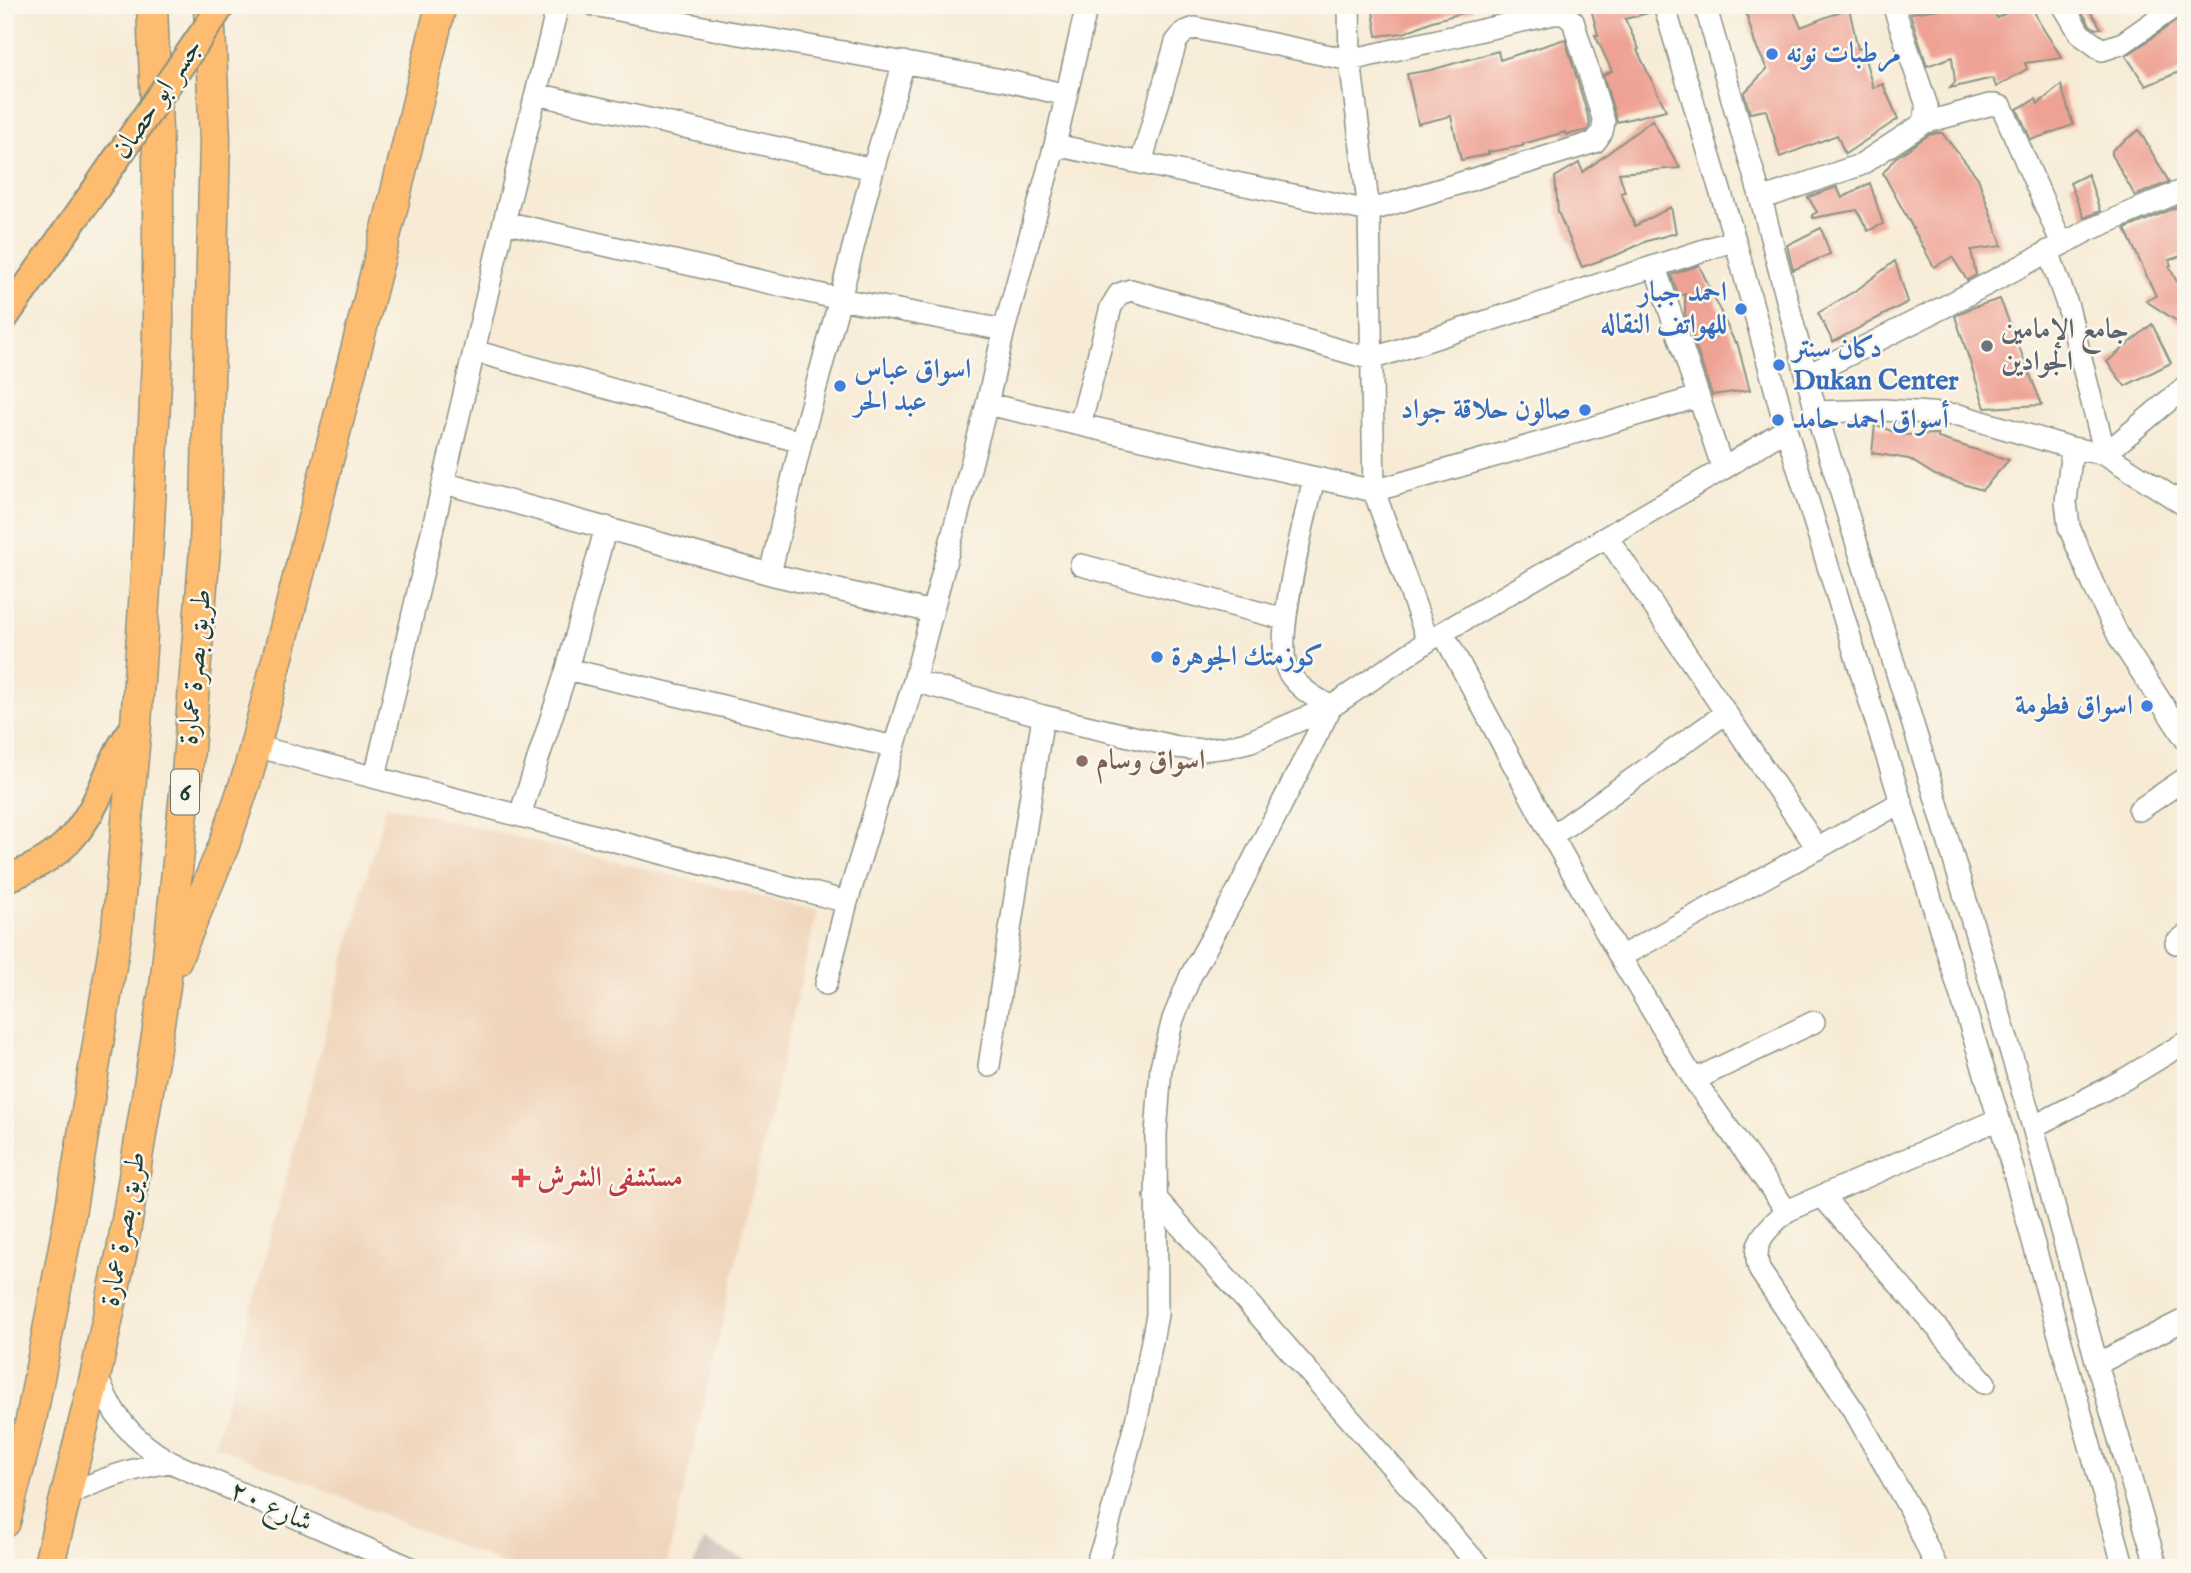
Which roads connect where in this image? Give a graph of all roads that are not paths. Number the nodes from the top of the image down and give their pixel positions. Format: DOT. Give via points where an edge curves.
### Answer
graph roads {
  1 [pos="135,5"];
  2 [pos="152,5"];
  3 [pos="209,5"];
  4 [pos="222,5"];
  5 [pos="441,5"];
  6 [pos="558,5"];
  7 [pos="594,5"];
  8 [pos="1087,5"];
  9 [pos="1349,5"];
  10 [pos="1664,5"];
  11 [pos="1705,5"];
  12 [pos="1893,5"];
  13 [pos="2063,5"];
  14 [pos="2177,5"];
  15 [pos="1350,60"];
  16 [pos="154,62"];
  17 [pos="904,62"];
  18 [pos="536,94"];
  19 [pos="1066,95"];
  20 [pos="1924,122"];
  21 [pos="1055,145"];
  22 [pos="1141,163"];
  23 [pos="873,169"];
  24 [pos="2186,189"];
  25 [pos="1761,199"];
  26 [pos="1368,211"];
  27 [pos="504,222"];
  28 [pos="1735,240"];
  29 [pos="2055,247"];
  30 [pos="1654,267"];
  31 [pos="1779,270"];
  32 [pos="1746,280"];
  33 [pos="840,299"];
  34 [pos="5,317"];
  35 [pos="1004,330"];
  36 [pos="474,352"];
  37 [pos="1371,359"];
  38 [pos="1806,376"];
  39 [pos="2186,386"];
  40 [pos="1699,397"];
  41 [pos="987,404"];
  42 [pos="1816,412"];
  43 [pos="1080,425"];
  44 [pos="1786,429"];
  45 [pos="801,442"];
  46 [pos="2072,449"];
  47 [pos="2105,454"];
  48 [pos="1723,470"];
  49 [pos="1314,478"];
  50 [pos="444,483"];
  51 [pos="1374,491"];
  52 [pos="2186,506"];
  53 [pos="606,527"];
  54 [pos="1607,537"];
  55 [pos="1081,565"];
  56 [pos="770,574"];
  57 [pos="932,612"];
  58 [pos="1284,619"];
  59 [pos="1436,637"];
  60 [pos="567,669"];
  61 [pos="914,681"];
  62 [pos="1331,707"];
  63 [pos="1726,713"];
  64 [pos="1043,716"];
  65 [pos="136,725"];
  66 [pos="2186,740"];
  67 [pos="255,746"];
  68 [pos="894,747"];
  69 [pos="375,777"];
  70 [pos="2186,778"];
  71 [pos="1902,802"];
  72 [pos="2139,810"];
  73 [pos="520,815"];
  74 [pos="1552,836"];
  75 [pos="1818,849"];
  76 [pos="5,879"];
  77 [pos="847,902"];
  78 [pos="1620,957"];
  79 [pos="826,985"];
  80 [pos="164,986"];
  81 [pos="2001,1020"];
  82 [pos="1814,1022"];
  83 [pos="1972,1030"];
  84 [pos="2186,1042"];
  85 [pos="989,1066"];
  86 [pos="1694,1080"];
  87 [pos="1999,1119"];
  88 [pos="2033,1127"];
  89 [pos="1822,1196"];
  90 [pos="1155,1197"];
  91 [pos="1787,1211"];
  92 [pos="2186,1319"];
  93 [pos="2097,1364"];
  94 [pos="96,1373"];
  95 [pos="1986,1383"];
  96 [pos="170,1462"];
  97 [pos="66,1496"];
  98 [pos="5,1522"];
  99 [pos="48,1568"];
  100 [pos="411,1568"];
  101 [pos="1095,1568"];
  102 [pos="1481,1568"];
  103 [pos="1937,1568"];
  104 [pos="2124,1568"];
  105 [pos="2157,1568"];
  1 -- 16 [label="main road"];
  2 -- 16 [label="highway, طريق بصرة عمارة / 6"];
  3 -- 80 [label="highway, طريق بصرة عمارة / 6" via="215,139 205,548"];
  4 -- 34 [label="main road, جسر ابو حصان, bridge"];
  5 -- 67 [label="highway"];
  6 -- 18 [label="street"];
  7 -- 17 [label="street"];
  8 -- 19 [label="street"];
  9 -- 15 [label="street"];
  10 -- 28 [label="street"];
  11 -- 25 [label="street"];
  12 -- 20 [label="street" via="1927,106"];
  13 -- 14 [label="street" via="2080,34 2102,50 2123,43"];
  15 -- 22 [label="street" via="1195,28 1184,32 1175,42"];
  15 -- 26 [label="street"];
  15 -- 26 [label="street" via="1564,14 1573,21 1604,122 1595,142"];
  16 -- 65 [label="highway, طريق بصرة عمارة / 6" via="158,340"];
  17 -- 19 [label="street"];
  17 -- 23 [label="street"];
  18 -- 23 [label="street"];
  18 -- 27 [label="street"];
  19 -- 21 [label="street"];
  20 -- 25 [label="street" via="1860,165"];
  20 -- 29 [label="street" via="1989,105 2002,107"];
  21 -- 22 [label="street"];
  21 -- 35 [label="street"];
  22 -- 26 [label="street"];
  23 -- 33 [label="street"];
  24 -- 29 [label="street"];
  25 -- 31 [label="street"];
  26 -- 37 [label="street"];
  27 -- 33 [label="street"];
  27 -- 36 [label="street"];
  28 -- 30 [label="street"];
  28 -- 32 [label="street"];
  29 -- 38 [label="street"];
  29 -- 47 [label="street"];
  30 -- 37 [label="street"];
  30 -- 40 [label="street"];
  31 -- 32 [label="street"];
  31 -- 38 [label="street"];
  32 -- 44 [label="street"];
  33 -- 35 [label="street"];
  33 -- 45 [label="street"];
  35 -- 41 [label="street"];
  36 -- 45 [label="street"];
  36 -- 50 [label="street"];
  37 -- 43 [label="street" via="1131,290 1119,294 1111,307"];
  37 -- 51 [label="street"];
  38 -- 42 [label="street"];
  39 -- 47 [label="street"];
  40 -- 48 [label="street"];
  40 -- 51 [label="street"];
  41 -- 43 [label="street"];
  41 -- 57 [label="street"];
  42 -- 46 [label="street" via="1959,415"];
  42 -- 81 [label="street"];
  43 -- 49 [label="street"];
  44 -- 48 [label="street"];
  44 -- 71 [label="street"];
  45 -- 56 [label="street"];
  46 -- 47 [label="street"];
  46 -- 66 [label="street" via="2066,502 2069,527 2121,640"];
  47 -- 52 [label="street"];
  48 -- 54 [label="street"];
  49 -- 51 [label="street"];
  49 -- 58 [label="street"];
  50 -- 53 [label="street"];
  50 -- 69 [label="street"];
  51 -- 59 [label="street"];
  53 -- 56 [label="street"];
  53 -- 60 [label="street"];
  54 -- 59 [label="street"];
  54 -- 63 [label="street"];
  55 -- 58 [label="street"];
  56 -- 57 [label="street"];
  57 -- 61 [label="street"];
  58 -- 62 [label="street" via="1288,672 1305,691"];
  59 -- 62 [label="street"];
  59 -- 74 [label="street"];
  60 -- 68 [label="street"];
  60 -- 73 [label="street"];
  61 -- 64 [label="street"];
  61 -- 68 [label="street"];
  62 -- 64 [label="street" via="1251,741 1201,750"];
  62 -- 90 [label="street" via="1173,1018 1161,1067"];
  63 -- 74 [label="street"];
  63 -- 75 [label="street"];
  64 -- 85 [label="street"];
  65 -- 76 [label="main road" via="116,753 89,815 73,838 31,870"];
  65 -- 98 [label="highway, طريق بصرة عمارة / 6" via="117,929 69,1220 31,1420"];
  67 -- 69 [label="street"];
  67 -- 80 [label="highway" via="224,845"];
  68 -- 77 [label="street"];
  69 -- 73 [label="street"];
  70 -- 72 [label="street"];
  71 -- 75 [label="street"];
  71 -- 83 [label="street"];
  73 -- 77 [label="street"];
  74 -- 78 [label="street"];
  75 -- 78 [label="street"];
  77 -- 79 [label="street"];
  78 -- 86 [label="street"];
  80 -- 94 [label="highway, طريق بصرة عمارة / 6" via="122,1251"];
  81 -- 83 [label="street"];
  81 -- 88 [label="street"];
  82 -- 86 [label="street"];
  83 -- 87 [label="street"];
  84 -- 88 [label="street"];
  86 -- 91 [label="street"];
  87 -- 89 [label="street"];
  87 -- 104 [label="street"];
  88 -- 93 [label="street"];
  89 -- 91 [label="street"];
  89 -- 95 [label="street"];
  90 -- 101 [label="street" via="1157,1315 1138,1413"];
  90 -- 102 [label="street"];
  91 -- 103 [label="street" via="1759,1242 1756,1257 1760,1271 1856,1414"];
  92 -- 93 [label="street"];
  93 -- 105 [label="street"];
  94 -- 96 [label="street, شارع ٢٠" via="123,1426"];
  94 -- 97 [label="highway, طريق بصرة عمارة / 6"];
  96 -- 97 [label="street" via="116,1474"];
  96 -- 100 [label="street, شارع ٢٠"];
  97 -- 99 [label="highway, طريق بصرة عمارة / 6"];
}
